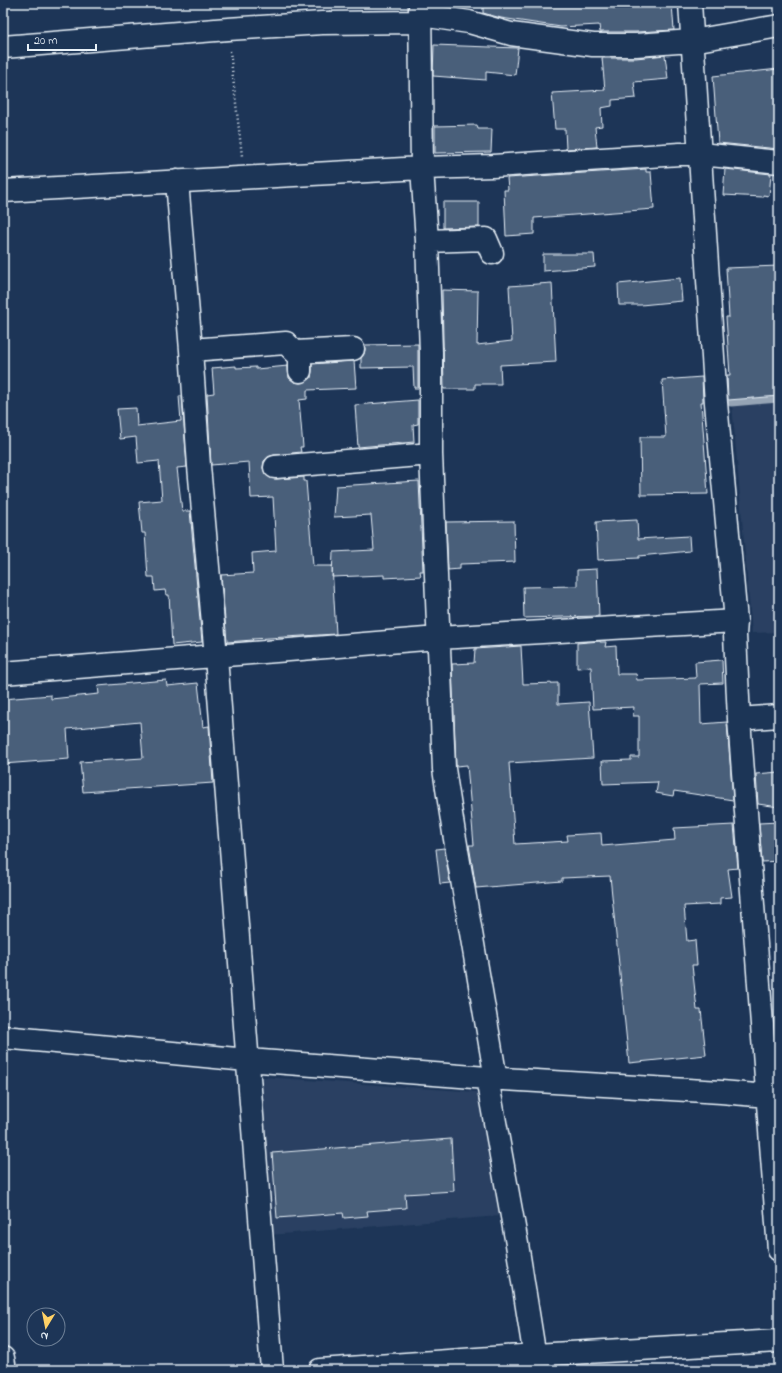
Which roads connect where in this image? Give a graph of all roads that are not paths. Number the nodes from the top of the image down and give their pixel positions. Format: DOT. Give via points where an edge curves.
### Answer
graph roads {
  1 [pos="690,3"];
  2 [pos="420,12"];
  3 [pos="779,26"];
  4 [pos="692,41"];
  5 [pos="3,47"];
  6 [pos="700,154"];
  7 [pos="779,162"];
  8 [pos="422,168"];
  9 [pos="177,181"];
  10 [pos="3,191"];
  11 [pos="427,242"];
  12 [pos="492,253"];
  13 [pos="352,349"];
  14 [pos="191,350"];
  15 [pos="431,454"];
  16 [pos="274,467"];
  17 [pos="736,621"];
  18 [pos="438,638"];
  19 [pos="216,657"];
  20 [pos="3,673"];
  21 [pos="779,716"];
  22 [pos="739,719"];
  23 [pos="3,1038"];
  24 [pos="247,1060"];
  25 [pos="491,1079"];
  26 [pos="774,1097"];
  27 [pos="779,1250"];
  28 [pos="779,1341"];
  29 [pos="3,1358"];
  30 [pos="536,1362"];
  31 [pos="4,1370"];
  32 [pos="272,1370"];
  33 [pos="320,1370"];
  1 -- 4 [label="street"];
  2 -- 4 [label="street" via="510,34 593,45"];
  2 -- 5 [label="street" via="322,24"];
  2 -- 8 [label="street"];
  3 -- 4 [label="street"];
  4 -- 6 [label="street"];
  6 -- 7 [label="street"];
  6 -- 8 [label="street"];
  6 -- 17 [label="street" via="716,403"];
  8 -- 9 [label="street"];
  8 -- 11 [label="street"];
  9 -- 10 [label="street"];
  9 -- 14 [label="street"];
  11 -- 12 [label="street" via="486,239"];
  11 -- 15 [label="street"];
  13 -- 14 [label="street" via="300,362 286,343"];
  14 -- 19 [label="street"];
  15 -- 16 [label="street"];
  15 -- 18 [label="street"];
  17 -- 18 [label="street"];
  17 -- 22 [label="street"];
  18 -- 19 [label="street"];
  18 -- 25 [label="street" via="444,769"];
  19 -- 20 [label="street"];
  19 -- 24 [label="street"];
  21 -- 22 [label="street"];
  22 -- 26 [label="street"];
  23 -- 24 [label="street"];
  24 -- 25 [label="street"];
  24 -- 32 [label="street"];
  25 -- 26 [label="street"];
  25 -- 30 [label="street"];
  26 -- 27 [label="street"];
  28 -- 30 [label="street"];
  29 -- 31 [label="street"];
  30 -- 33 [label="street"];
}
